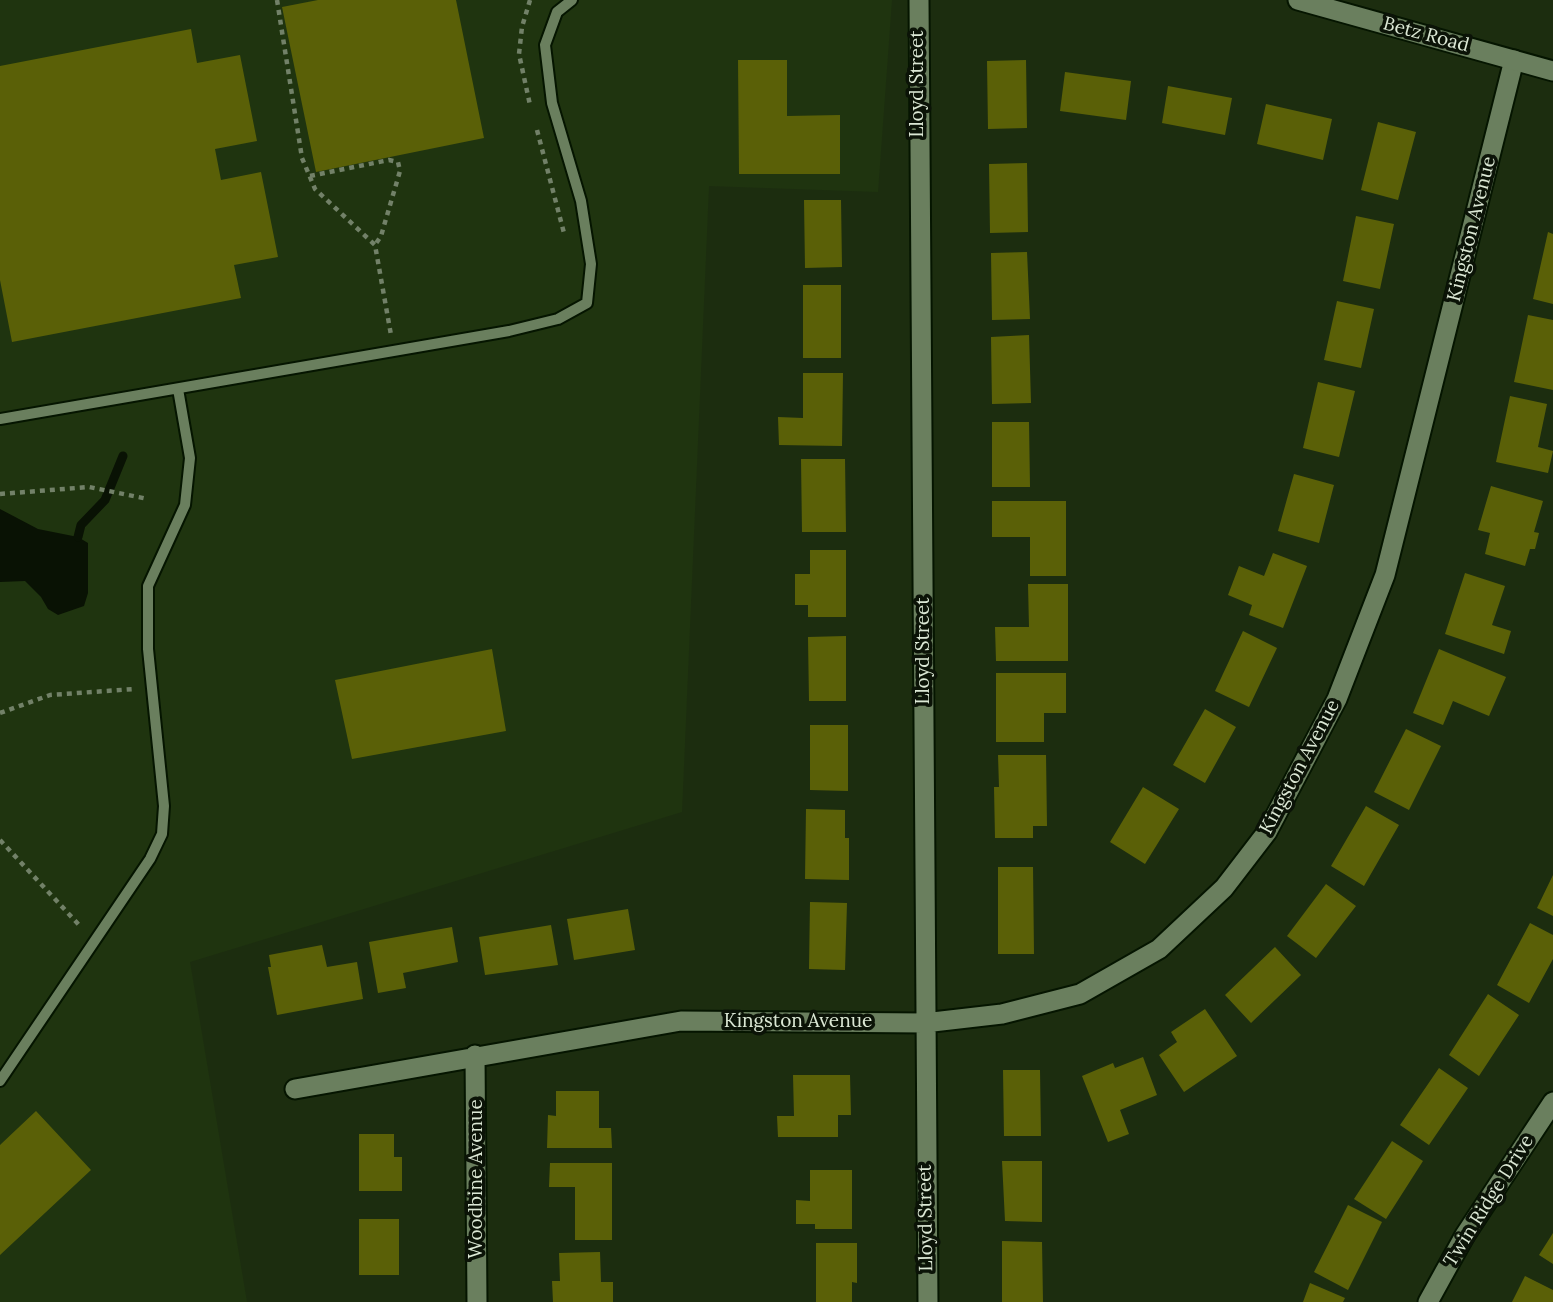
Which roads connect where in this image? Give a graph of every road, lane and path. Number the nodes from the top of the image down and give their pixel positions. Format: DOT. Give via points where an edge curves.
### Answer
graph roads {
  1 [pos="277,0"];
  2 [pos="572,0"];
  3 [pos="919,0"];
  4 [pos="1298,0"];
  5 [pos="1514,60"];
  6 [pos="1553,71"];
  7 [pos="310,177"];
  8 [pos="374,245"];
  9 [pos="391,335"];
  10 [pos="178,389"];
  11 [pos="0,419"];
  12 [pos="0,494"];
  13 [pos="148,499"];
  14 [pos="152,689"];
  15 [pos="0,713"];
  16 [pos="0,840"];
  17 [pos="80,926"];
  18 [pos="924,1023"];
  19 [pos="475,1055"];
  20 [pos="0,1081"];
  21 [pos="295,1089"];
  22 [pos="1553,1102"];
  23 [pos="477,1302"];
  24 [pos="928,1302"];
  25 [pos="1427,1302"];
  1 -- 7 [label="path" via="302,158"];
  2 -- 10 [label="lane" via="557,12 545,45 552,103 581,201 591,264 587,303 558,319 509,331"];
  3 -- 18 [label="street, Lloyd Street"];
  4 -- 5 [label="street, Betz Road"];
  5 -- 6 [label="street, Betz Road"];
  5 -- 18 [label="street, Kingston Avenue" via="1385,575 1338,699 1267,832 1224,888 1159,949 1080,994 1002,1014"];
  7 -- 8 [label="path" via="315,189"];
  7 -- 8 [label="path" via="398,162 400,171 381,236"];
  8 -- 9 [label="path"];
  10 -- 11 [label="lane"];
  10 -- 14 [label="lane" via="190,458 185,505 148,586"];
  12 -- 13 [label="path" via="89,487"];
  14 -- 15 [label="path" via="60,693"];
  14 -- 20 [label="lane" via="164,806 162,835"];
  16 -- 17 [label="path"];
  18 -- 19 [label="street, Kingston Avenue" via="681,1021"];
  18 -- 24 [label="street, Lloyd Street"];
  19 -- 21 [label="street, Kingston Avenue"];
  19 -- 23 [label="street, Woodbine Avenue"];
  22 -- 25 [label="street, Twin Ridge Drive" via="1465,1235"];
}
